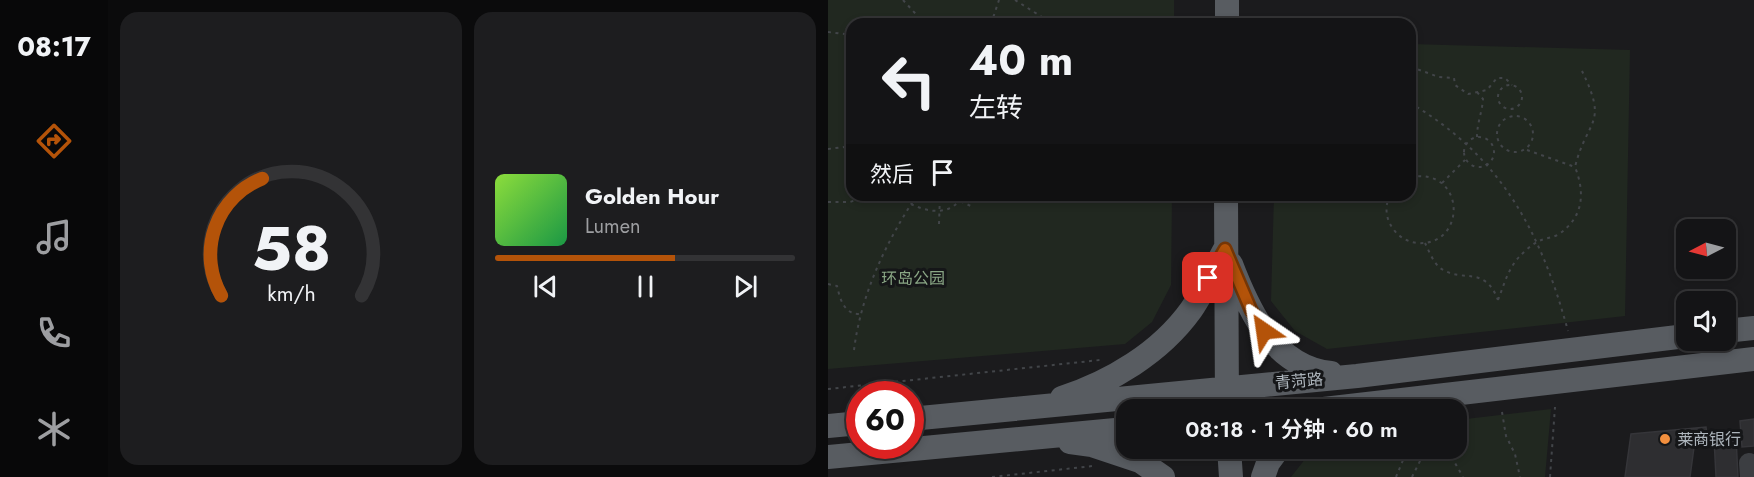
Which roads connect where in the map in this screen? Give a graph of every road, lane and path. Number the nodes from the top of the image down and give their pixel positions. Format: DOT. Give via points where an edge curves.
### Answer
graph roads {
  1 [pos="903,0"];
  2 [pos="999,0"];
  3 [pos="1016,0"];
  4 [pos="1227,0"];
  5 [pos="920,18"];
  6 [pos="993,18"];
  7 [pos="1044,18"];
  8 [pos="1227,18"];
  9 [pos="828,32"];
  10 [pos="846,34"];
  11 [pos="1416,69"];
  12 [pos="1582,71"];
  13 [pos="1512,85"];
  14 [pos="1476,92"];
  15 [pos="1416,106"];
  16 [pos="1513,108"];
  17 [pos="1512,116"];
  18 [pos="1477,137"];
  19 [pos="1497,139"];
  20 [pos="1466,143"];
  21 [pos="1491,143"];
  22 [pos="846,146"];
  23 [pos="828,148"];
  24 [pos="1525,149"];
  25 [pos="1465,160"];
  26 [pos="1486,166"];
  27 [pos="1575,167"];
  28 [pos="1416,176"];
  29 [pos="1442,183"];
  30 [pos="853,201"];
  31 [pos="914,201"];
  32 [pos="939,201"];
  33 [pos="960,201"];
  34 [pos="1226,201"];
  35 [pos="1388,201"];
  36 [pos="828,202"];
  37 [pos="911,204"];
  38 [pos="973,207"];
  39 [pos="940,212"];
  40 [pos="939,224"];
  41 [pos="1537,242"];
  42 [pos="1425,243"];
  43 [pos="1225,249"];
  44 [pos="828,284"];
  45 [pos="859,314"];
  46 [pos="1754,328"];
  47 [pos="1736,330"];
  48 [pos="1676,337"];
  49 [pos="1571,349"];
  50 [pos="854,350"];
  51 [pos="1754,359"];
  52 [pos="1101,360"];
  53 [pos="1357,376"];
  54 [pos="828,389"];
  55 [pos="1226,399"];
  56 [pos="1419,399"];
  57 [pos="1116,404"];
  58 [pos="1556,407"];
  59 [pos="1025,408"];
  60 [pos="1502,411"];
  61 [pos="924,418"];
  62 [pos="846,424"];
  63 [pos="828,426"];
  64 [pos="1116,430"];
  65 [pos="1029,439"];
  66 [pos="828,457"];
  67 [pos="1230,459"];
  68 [pos="1271,459"];
  69 [pos="1403,459"];
  70 [pos="1094,466"];
  71 [pos="992,477"];
  72 [pos="1163,477"];
  73 [pos="1231,477"];
  74 [pos="1263,477"];
  75 [pos="1396,477"];
  76 [pos="1412,477"];
  77 [pos="1463,477"];
  78 [pos="1520,477"];
  79 [pos="1550,477"];
  1 -- 5 [label="path"];
  2 -- 6 [label="path"];
  3 -- 7 [label="path"];
  4 -- 8 [label="main road"];
  9 -- 10 [label="path"];
  11 -- 14 [label="path" via="1455,78 1455,86 1468,94"];
  12 -- 27 [label="path" via="1595,98 1595,121"];
  13 -- 14 [label="path" via="1505,78 1497,78 1487,90"];
  13 -- 16 [label="path" via="1519,88 1522,96 1520,104"];
  13 -- 16 [label="path" via="1501,88 1497,99 1505,108"];
  14 -- 18 [label="path" via="1483,99 1483,110 1476,122"];
  15 -- 20 [label="path" via="1444,122"];
  16 -- 17 [label="path"];
  17 -- 19 [label="path" via="1498,127"];
  17 -- 24 [label="path" via="1524,118 1532,128 1532,140"];
  18 -- 20 [label="path"];
  18 -- 21 [label="path"];
  19 -- 21 [label="path"];
  19 -- 24 [label="path" via="1508,152"];
  20 -- 25 [label="path"];
  20 -- 26 [label="path"];
  21 -- 26 [label="path" via="1493,158"];
  22 -- 23 [label="path"];
  24 -- 27 [label="path"];
  25 -- 26 [label="path" via="1473,167"];
  25 -- 29 [label="path"];
  26 -- 41 [label="path" via="1517,205"];
  27 -- 41 [label="path" via="1582,183 1580,209 1558,235"];
  28 -- 29 [label="path"];
  29 -- 42 [label="path" via="1454,202 1454,213 1445,233"];
  30 -- 36 [label="path"];
  31 -- 37 [label="path"];
  32 -- 39 [label="path"];
  33 -- 38 [label="path"];
  33 -- 39 [label="path"];
  34 -- 43 [label="main road"];
  35 -- 42 [label="path" via="1389,222 1395,232 1404,239"];
  37 -- 39 [label="path" via="925,211"];
  37 -- 45 [label="path" via="881,259"];
  39 -- 40 [label="path"];
  41 -- 42 [label="path" via="1510,269 1498,300 1494,288 1481,277 1452,275 1438,266"];
  41 -- 49 [label="path" via="1550,268"];
  43 -- 53 [label="main road" via="1251,310 1281,352 1324,372"];
  43 -- 55 [label="main road"];
  43 -- 59 [label="main road" via="1191,310 1148,355 1067,396"];
  44 -- 45 [label="path" via="837,286 845,308"];
  45 -- 50 [label="path"];
  46 -- 47 [label="main road"];
  48 -- 49 [label="main road, 青菏路"];
  49 -- 53 [label="main road, 青菏路"];
  51 -- 56 [label="main road, 青菏路"];
  52 -- 54 [label="path"];
  53 -- 55 [label="main road, 青菏路"];
  57 -- 59 [label="main road, 青菏路"];
  58 -- 79 [label="path"];
  59 -- 61 [label="main road, 青菏路"];
  60 -- 78 [label="path"];
  62 -- 63 [label="main road"];
  64 -- 65 [label="main road"];
  65 -- 66 [label="main road"];
  65 -- 72 [label="main road" via="1092,445 1140,461"];
  67 -- 73 [label="main road"];
  68 -- 74 [label="main road"];
  69 -- 75 [label="path"];
  70 -- 71 [label="path"];
  76 -- 77 [label="path" via="1422,457 1451,456"];
}
